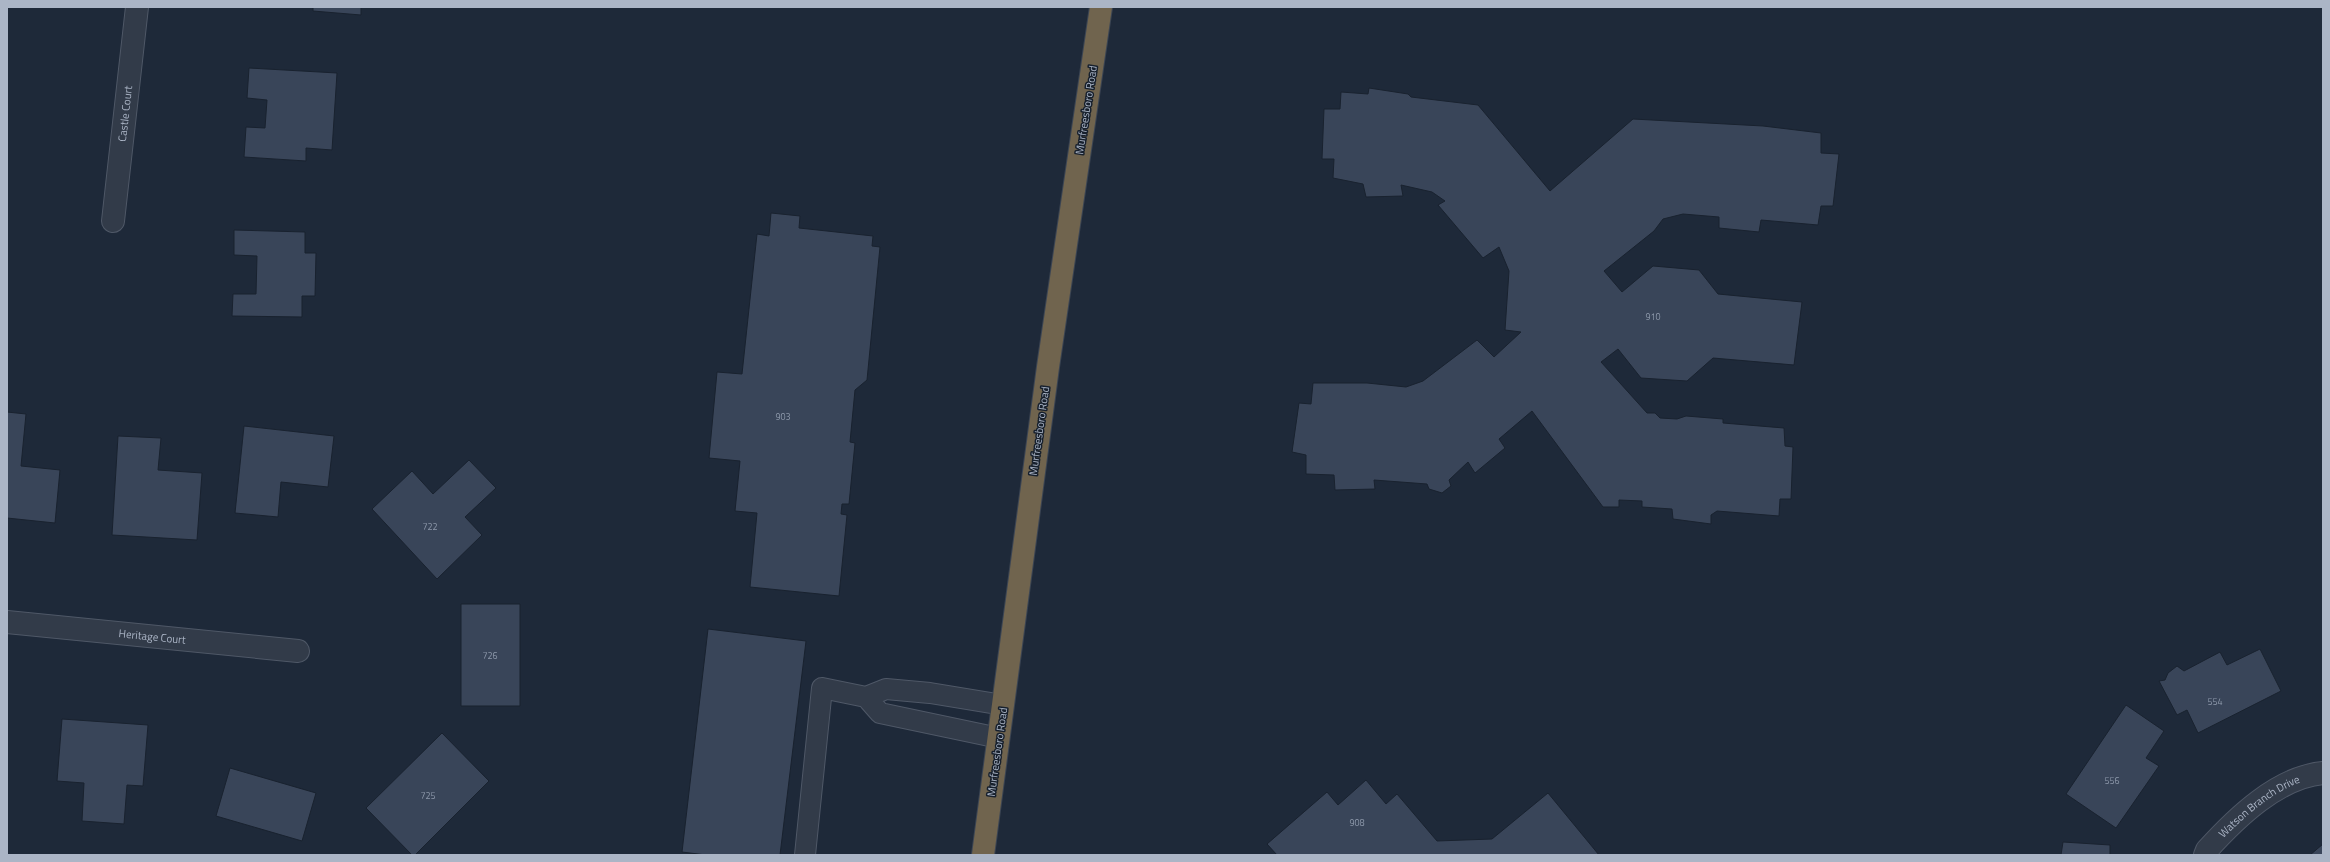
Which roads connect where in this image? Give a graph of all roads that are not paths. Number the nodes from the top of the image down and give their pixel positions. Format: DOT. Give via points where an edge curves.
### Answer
graph roads {
  1 [pos="137,7"];
  2 [pos="1101,7"];
  3 [pos="113,221"];
  4 [pos="7,622"];
  5 [pos="298,651"];
  6 [pos="866,698"];
  7 [pos="1003,705"];
  8 [pos="999,738"];
  9 [pos="2323,773"];
  10 [pos="805,855"];
  11 [pos="983,855"];
  12 [pos="2205,855"];
  1 -- 3 [label="street, Castle Court"];
  2 -- 7 [label="highway, Murfreesboro Road" via="1048,368"];
  4 -- 5 [label="street, Heritage Court"];
  6 -- 7 [label="lane" via="886,689"];
  6 -- 8 [label="lane" via="880,713"];
  6 -- 10 [label="lane" via="822,688"];
  7 -- 8 [label="highway, Murfreesboro Road"];
  8 -- 11 [label="highway, Murfreesboro Road"];
  9 -- 12 [label="street, Watson Branch Drive" via="2311,774 2285,784 2231,824"];
}
